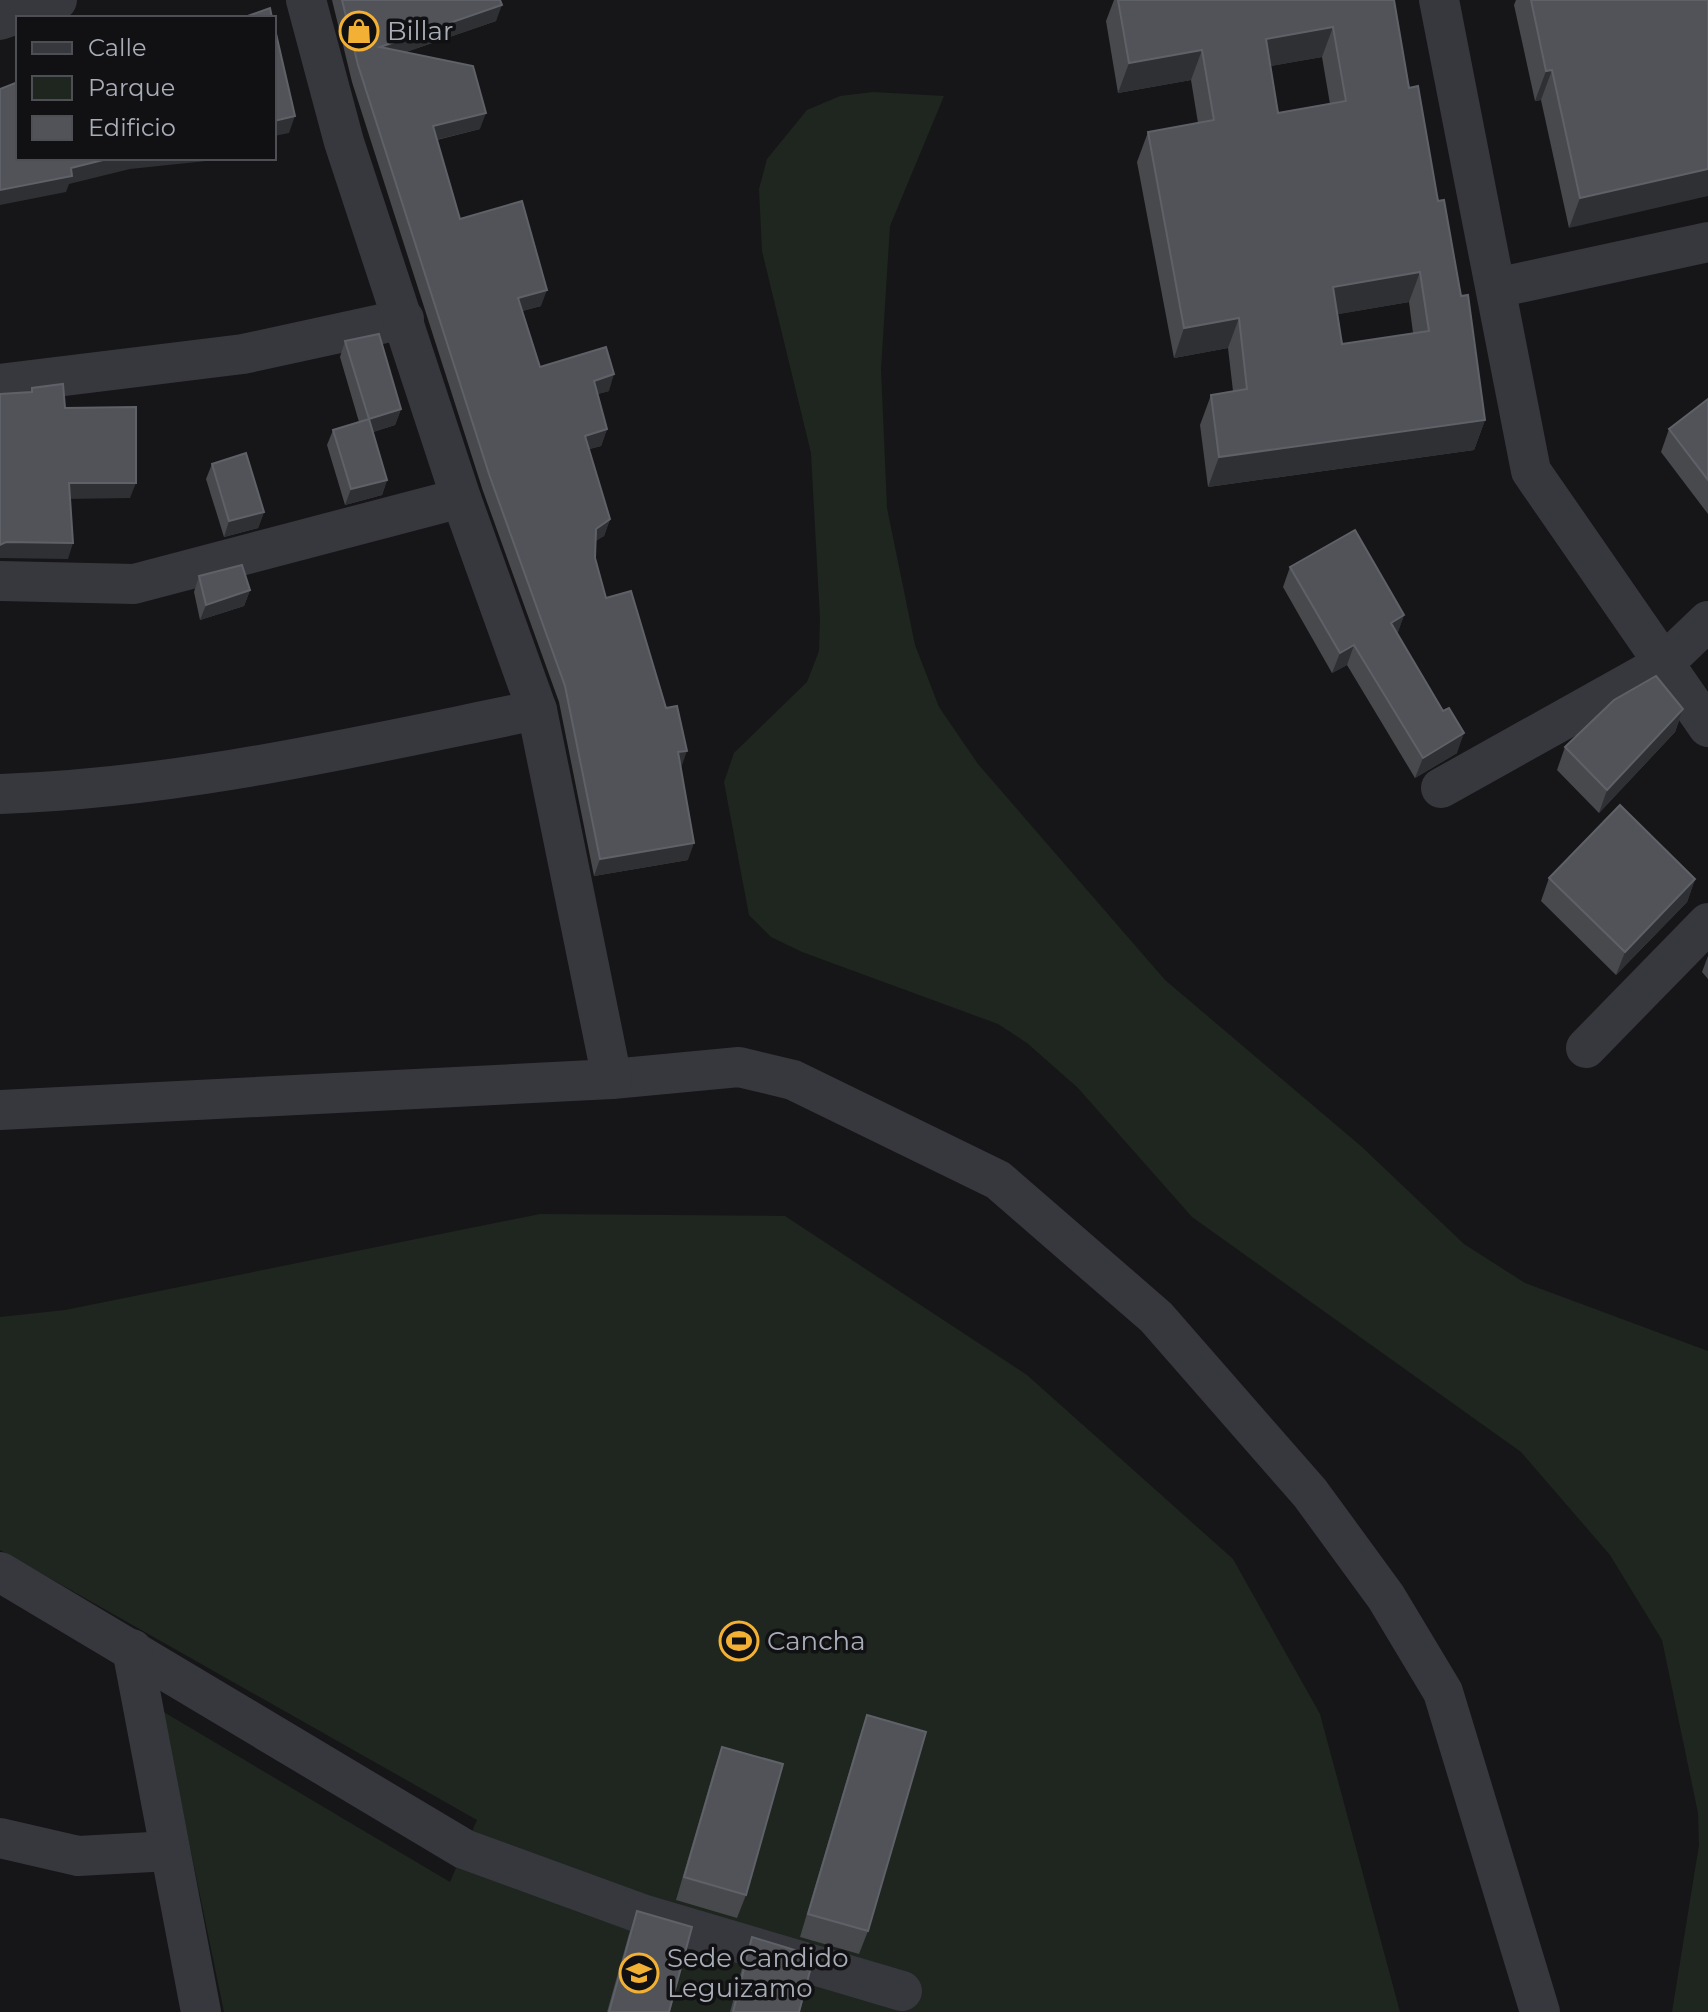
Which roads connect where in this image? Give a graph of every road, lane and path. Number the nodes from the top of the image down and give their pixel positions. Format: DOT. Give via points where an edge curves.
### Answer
graph roads {
  1 [pos="57,0"];
  2 [pos="306,0"];
  3 [pos="1439,0"];
  4 [pos="0,20"];
  5 [pos="1708,242"];
  6 [pos="1496,288"];
  7 [pos="404,319"];
  8 [pos="0,384"];
  9 [pos="461,498"];
  10 [pos="0,581"];
  11 [pos="1708,621"];
  12 [pos="1663,664"];
  13 [pos="537,710"];
  14 [pos="1708,727"];
  15 [pos="1441,788"];
  16 [pos="0,794"];
  17 [pos="1708,923"];
  18 [pos="1586,1048"];
  19 [pos="612,1079"];
  20 [pos="0,1110"];
  21 [pos="0,1572"];
  22 [pos="132,1649"];
  23 [pos="0,1838"];
  24 [pos="170,1851"];
  25 [pos="902,1991"];
  26 [pos="201,2012"];
  27 [pos="1540,2012"];
  1 -- 4 [label="street"];
  2 -- 7 [label="street" via="344,142"];
  3 -- 6 [label="street"];
  5 -- 6 [label="street"];
  6 -- 12 [label="street" via="1531,471"];
  7 -- 8 [label="street" via="243,354"];
  7 -- 9 [label="street"];
  9 -- 10 [label="street" via="134,584"];
  9 -- 13 [label="street"];
  11 -- 12 [label="street"];
  12 -- 14 [label="street"];
  12 -- 15 [label="street"];
  13 -- 16 [label="street" via="268,765 88,791"];
  13 -- 19 [label="street"];
  17 -- 18 [label="street"];
  19 -- 20 [label="street"];
  19 -- 27 [label="street" via="739,1067 793,1080 998,1180 1156,1317 1310,1493 1386,1597 1443,1692"];
  21 -- 22 [label="street"];
  22 -- 24 [label="street"];
  22 -- 25 [label="street" via="464,1849 645,1915"];
  23 -- 24 [label="street" via="78,1856"];
  24 -- 26 [label="street"];
}
